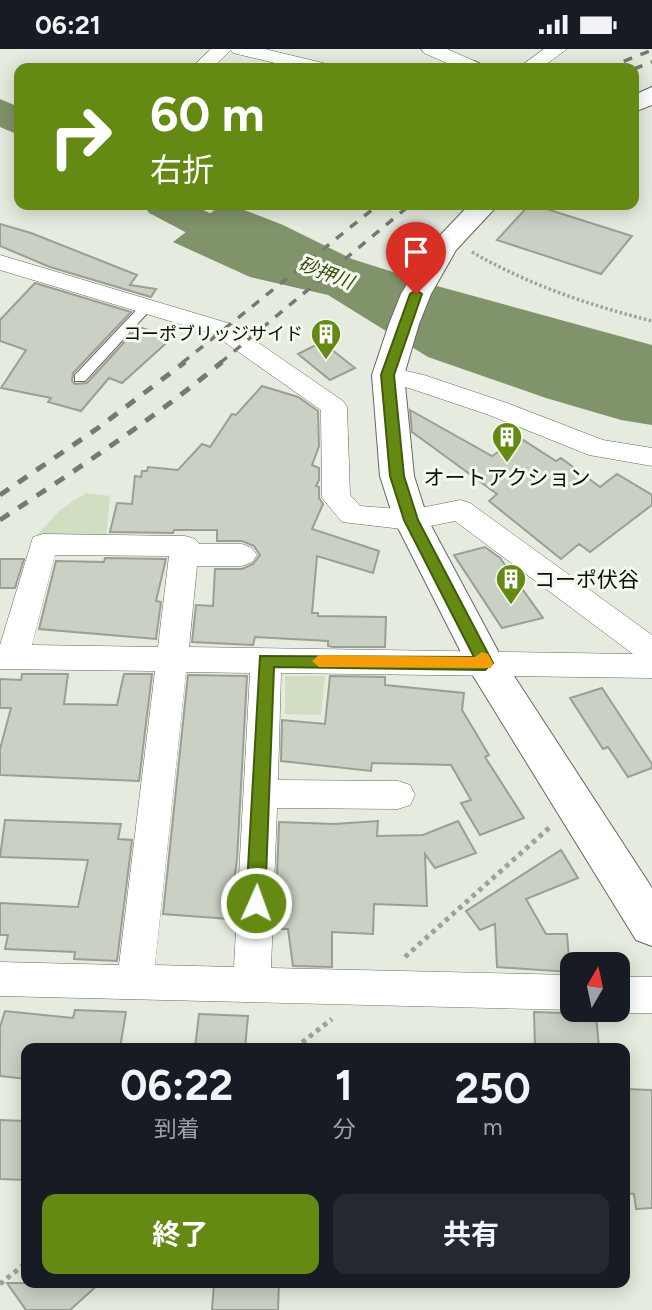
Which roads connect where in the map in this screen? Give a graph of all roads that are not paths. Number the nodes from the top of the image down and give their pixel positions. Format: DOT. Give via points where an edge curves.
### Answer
graph roads {
  1 [pos="222,49"];
  2 [pos="240,49"];
  3 [pos="431,49"];
  4 [pos="557,49"];
  5 [pos="207,63"];
  6 [pos="299,63"];
  7 [pos="463,63"];
  8 [pos="536,63"];
  9 [pos="481,210"];
  10 [pos="0,262"];
  11 [pos="147,306"];
  12 [pos="391,365"];
  13 [pos="80,378"];
  14 [pos="652,457"];
  15 [pos="411,520"];
  16 [pos="184,555"];
  17 [pos="242,555"];
  18 [pos="652,651"];
  19 [pos="7,657"];
  20 [pos="172,659"];
  21 [pos="266,660"];
  22 [pos="485,663"];
  23 [pos="652,666"];
  24 [pos="260,794"];
  25 [pos="398,795"];
  26 [pos="652,926"];
  27 [pos="0,979"];
  28 [pos="135,982"];
  29 [pos="252,985"];
  30 [pos="560,993"];
  31 [pos="630,995"];
  32 [pos="652,995"];
  1 -- 5 [label="street"];
  2 -- 6 [label="street"];
  3 -- 7 [label="street"];
  4 -- 8 [label="street"];
  9 -- 12 [label="street" via="416,294"];
  10 -- 11 [label="street"];
  11 -- 13 [label="lane"];
  11 -- 15 [label="street" via="222,329 334,407 336,498 352,515"];
  12 -- 14 [label="street" via="415,381 599,449"];
  12 -- 15 [label="street" via="397,476"];
  15 -- 18 [label="street" via="460,510"];
  15 -- 22 [label="street"];
  16 -- 17 [label="street"];
  16 -- 19 [label="street" via="185,546 43,544"];
  16 -- 20 [label="street"];
  19 -- 20 [label="street"];
  20 -- 21 [label="street"];
  20 -- 28 [label="street"];
  21 -- 22 [label="street"];
  21 -- 24 [label="street"];
  22 -- 23 [label="street"];
  22 -- 26 [label="street"];
  24 -- 25 [label="street"];
  24 -- 29 [label="street"];
  27 -- 28 [label="street"];
  28 -- 29 [label="street"];
  29 -- 30 [label="street"];
  31 -- 32 [label="street"];
}
